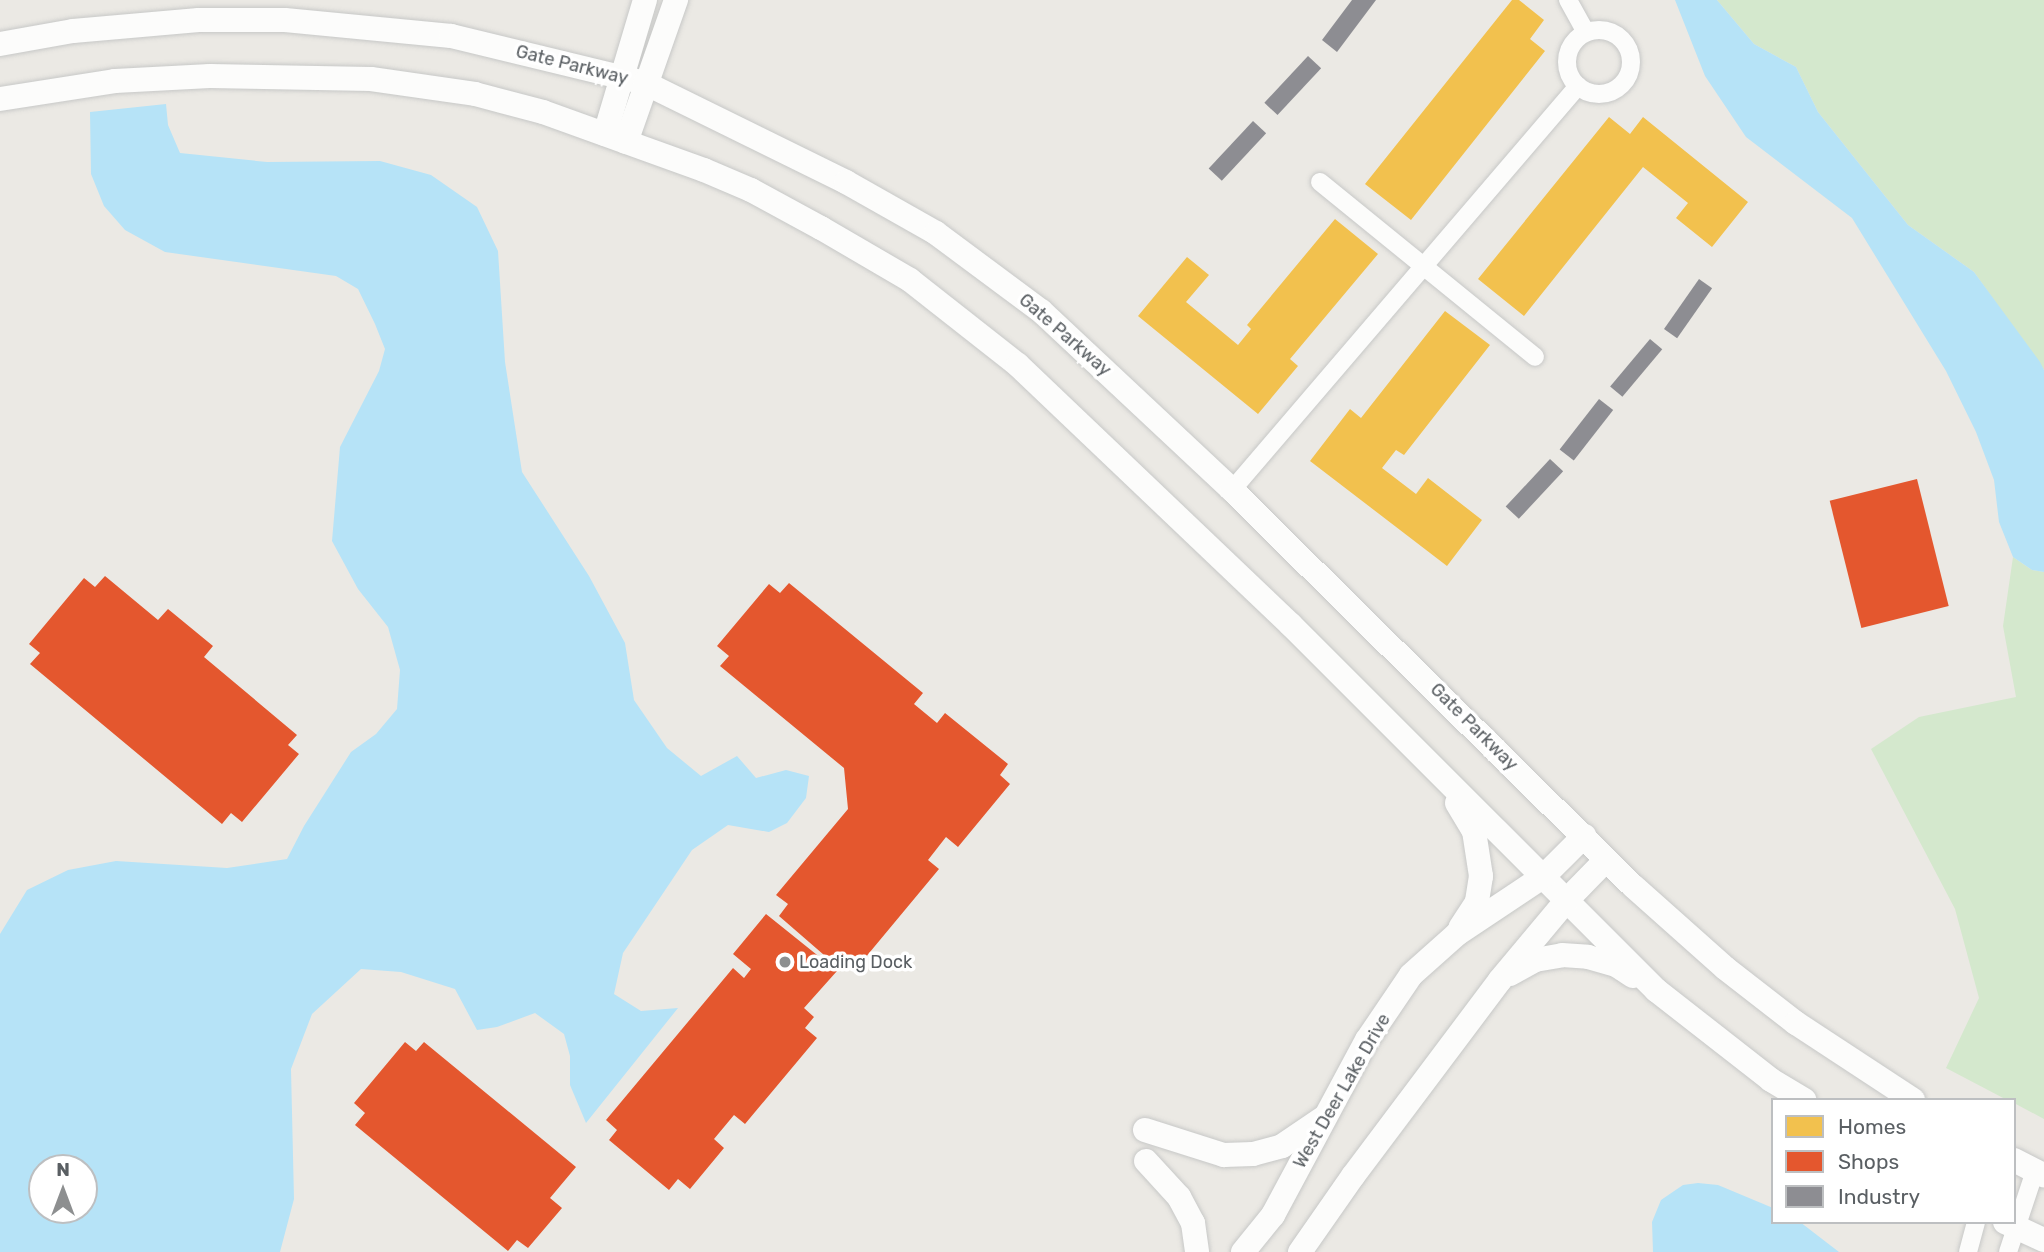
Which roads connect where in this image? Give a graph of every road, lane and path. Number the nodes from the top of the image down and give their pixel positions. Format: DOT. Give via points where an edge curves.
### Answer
graph roads {
  1 [pos="645,0"];
  2 [pos="676,0"];
  3 [pos="1569,0"];
  4 [pos="1586,32"];
  5 [pos="0,44"];
  6 [pos="621,76"];
  7 [pos="645,83"];
  8 [pos="1578,86"];
  9 [pos="0,99"];
  10 [pos="615,138"];
  11 [pos="1320,183"];
  12 [pos="1424,267"];
  13 [pos="1535,358"];
  14 [pos="1232,490"];
  15 [pos="1439,772"];
  16 [pos="1584,836"];
  17 [pos="1606,860"];
  18 [pos="1544,876"];
  19 [pos="1566,901"];
  20 [pos="1457,934"];
  21 [pos="1500,979"];
  22 [pos="1656,990"];
  23 [pos="1801,1098"];
  24 [pos="1910,1098"];
  25 [pos="1326,1115"];
  26 [pos="1145,1130"];
  27 [pos="1146,1161"];
  28 [pos="2031,1169"];
  29 [pos="2016,1213"];
  30 [pos="1975,1224"];
  31 [pos="2009,1234"];
  32 [pos="2044,1240"];
  33 [pos="1197,1252"];
  34 [pos="1243,1252"];
  35 [pos="1300,1252"];
  36 [pos="1968,1252"];
  1 -- 6 [label="main road"];
  2 -- 7 [label="main road"];
  3 -- 4 [label="street"];
  4 -- 8 [label="street" via="1567,58 1567,68"];
  4 -- 8 [label="street" via="1617,35 1625,42 1632,62 1618,89 1597,94"];
  5 -- 6 [label="main road, Gate Parkway" via="73,31 199,20 285,20 451,36"];
  6 -- 7 [label="main road, Gate Parkway"];
  6 -- 10 [label="main road"];
  7 -- 10 [label="main road"];
  7 -- 14 [label="main road, Gate Parkway" via="834,176 936,233 1041,311"];
  8 -- 12 [label="street"];
  9 -- 10 [label="main road" via="167,76 359,78 475,94"];
  10 -- 15 [label="main road" via="751,190 910,280 1018,365"];
  11 -- 12 [label="street"];
  12 -- 13 [label="street"];
  12 -- 14 [label="street"];
  14 -- 16 [label="main road, Gate Parkway"];
  15 -- 18 [label="main road"];
  15 -- 20 [label="main road" via="1474,831 1480,856 1477,902"];
  16 -- 17 [label="main road, Gate Parkway"];
  16 -- 18 [label="main road, West Deer Lake Drive"];
  17 -- 19 [label="main road"];
  17 -- 24 [label="main road, Gate Parkway" via="1725,968 1796,1023"];
  18 -- 19 [label="main road"];
  18 -- 20 [label="main road, West Deer Lake Drive"];
  19 -- 21 [label="main road"];
  19 -- 22 [label="main road"];
  20 -- 25 [label="main road, West Deer Lake Drive" via="1411,975 1367,1040"];
  21 -- 22 [label="main road" via="1535,960 1571,955 1616,965"];
  21 -- 35 [label="main road"];
  22 -- 23 [label="main road"];
  25 -- 26 [label="main road" via="1282,1146 1253,1154 1224,1155"];
  25 -- 34 [label="main road, West Deer Lake Drive" via="1272,1215"];
  27 -- 33 [label="main road" via="1179,1197 1192,1223"];
  28 -- 29 [label="street"];
  30 -- 36 [label="street"];
  31 -- 32 [label="main road"];
}
